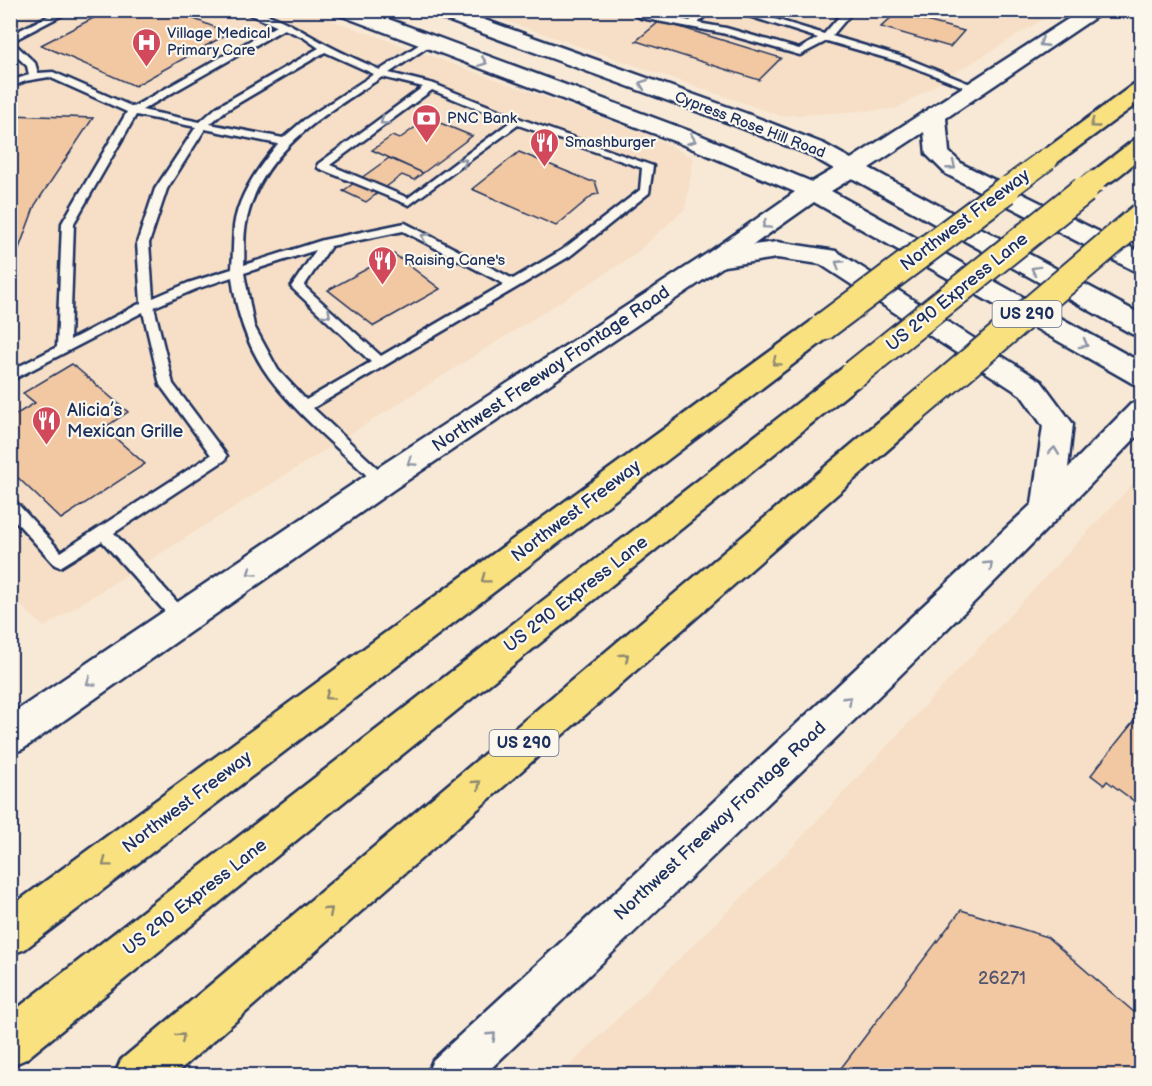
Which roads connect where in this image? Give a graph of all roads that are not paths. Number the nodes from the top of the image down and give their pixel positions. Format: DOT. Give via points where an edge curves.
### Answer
graph roads {
  1 [pos="68,10"];
  2 [pos="244,10"];
  3 [pos="344,10"];
  4 [pos="437,10"];
  5 [pos="632,10"];
  6 [pos="707,10"];
  7 [pos="734,10"];
  8 [pos="850,10"];
  9 [pos="1096,10"];
  10 [pos="469,15"];
  11 [pos="692,24"];
  12 [pos="283,26"];
  13 [pos="825,38"];
  14 [pos="429,42"];
  15 [pos="10,44"];
  16 [pos="325,48"];
  17 [pos="381,74"];
  18 [pos="34,75"];
  19 [pos="10,85"];
  20 [pos="431,86"];
  21 [pos="975,88"];
  22 [pos="1142,89"];
  23 [pos="133,111"];
  24 [pos="934,115"];
  25 [pos="517,121"];
  26 [pos="202,125"];
  27 [pos="285,142"];
  28 [pos="1142,145"];
  29 [pos="853,169"];
  30 [pos="813,191"];
  31 [pos="1142,216"];
  32 [pos="327,243"];
  33 [pos="717,259"];
  34 [pos="1142,264"];
  35 [pos="238,272"];
  36 [pos="513,284"];
  37 [pos="147,304"];
  38 [pos="1142,327"];
  39 [pos="63,348"];
  40 [pos="380,363"];
  41 [pos="1142,376"];
  42 [pos="10,377"];
  43 [pos="304,407"];
  44 [pos="1142,412"];
  45 [pos="382,481"];
  46 [pos="10,505"];
  47 [pos="1047,509"];
  48 [pos="104,533"];
  49 [pos="182,619"];
  50 [pos="10,737"];
  51 [pos="10,934"];
  52 [pos="10,1043"];
  53 [pos="137,1076"];
  54 [pos="449,1076"];
  1 -- 15 [label="lane" via="15,36"];
  2 -- 12 [label="lane"];
  3 -- 14 [label="main road, Cypress Rose Hill Road"];
  4 -- 10 [label="main road, Cypress Rose Hill Road"];
  5 -- 11 [label="lane" via="644,16"];
  6 -- 11 [label="lane"];
  7 -- 13 [label="lane"];
  8 -- 13 [label="lane"];
  9 -- 21 [label="main road, Northwest Freeway Frontage Road, one-way"];
  10 -- 14 [label="main road"];
  29 -- 10 [label="main road, Cypress Rose Hill Road, one-way" via="816,149"];
  11 -- 13 [label="lane" via="800,52"];
  12 -- 16 [label="lane"];
  12 -- 23 [label="lane"];
  13 -- 21 [label="lane" via="903,60"];
  14 -- 17 [label="lane"];
  14 -- 30 [label="main road, Cypress Rose Hill Road, one-way" via="687,138"];
  15 -- 18 [label="lane" via="32,65"];
  16 -- 17 [label="lane"];
  16 -- 26 [label="lane" via="221,109"];
  17 -- 20 [label="lane"];
  17 -- 27 [label="lane" via="308,122"];
  18 -- 19 [label="lane"];
  18 -- 23 [label="lane" via="50,74"];
  20 -- 25 [label="lane"];
  20 -- 25 [label="lane, one-way" via="322,166 409,202"];
  21 -- 24 [label="main road, Northwest Freeway Frontage Road"];
  22 -- 51 [label="highway, Northwest Freeway, one-way, bridge"];
  23 -- 26 [label="lane"];
  23 -- 39 [label="lane" via="68,223"];
  24 -- 29 [label="main road, Northwest Freeway Frontage Road"];
  24 -- 34 [label="main road, one-way" via="938,154 954,169"];
  25 -- 36 [label="lane" via="648,166 645,191 567,253"];
  26 -- 27 [label="lane"];
  26 -- 37 [label="lane" via="161,189 143,243"];
  27 -- 35 [label="lane" via="266,165 250,195 240,224"];
  28 -- 52 [label="highway, US 290 Express Lane, bridge"];
  29 -- 30 [label="main road, Northwest Freeway Frontage Road"];
  38 -- 29 [label="main road, Cypress Rose Hill Road, one-way"];
  30 -- 33 [label="main road, Northwest Freeway Frontage Road, one-way"];
  30 -- 41 [label="main road, Cypress Rose Hill Road, one-way"];
  53 -- 31 [label="highway, US 290, one-way, bridge"];
  32 -- 35 [label="lane"];
  36 -- 32 [label="lane, one-way" via="405,227"];
  32 -- 40 [label="lane, one-way" via="297,287"];
  33 -- 45 [label="main road, Northwest Freeway Frontage Road, one-way"];
  47 -- 33 [label="main road, one-way" via="1058,424 1031,388 827,257 777,250"];
  35 -- 37 [label="lane"];
  35 -- 43 [label="lane" via="248,326 273,373"];
  36 -- 40 [label="lane"];
  37 -- 39 [label="lane"];
  37 -- 48 [label="lane" via="167,385 220,456"];
  39 -- 42 [label="lane"];
  40 -- 43 [label="lane"];
  43 -- 45 [label="lane"];
  44 -- 47 [label="main road, Northwest Freeway Frontage Road"];
  45 -- 49 [label="main road, Northwest Freeway Frontage Road, one-way"];
  46 -- 48 [label="lane" via="60,561"];
  54 -- 47 [label="main road, Northwest Freeway Frontage Road, one-way"];
  48 -- 49 [label="lane"];
  49 -- 50 [label="main road, Northwest Freeway Frontage Road, one-way"];
}
